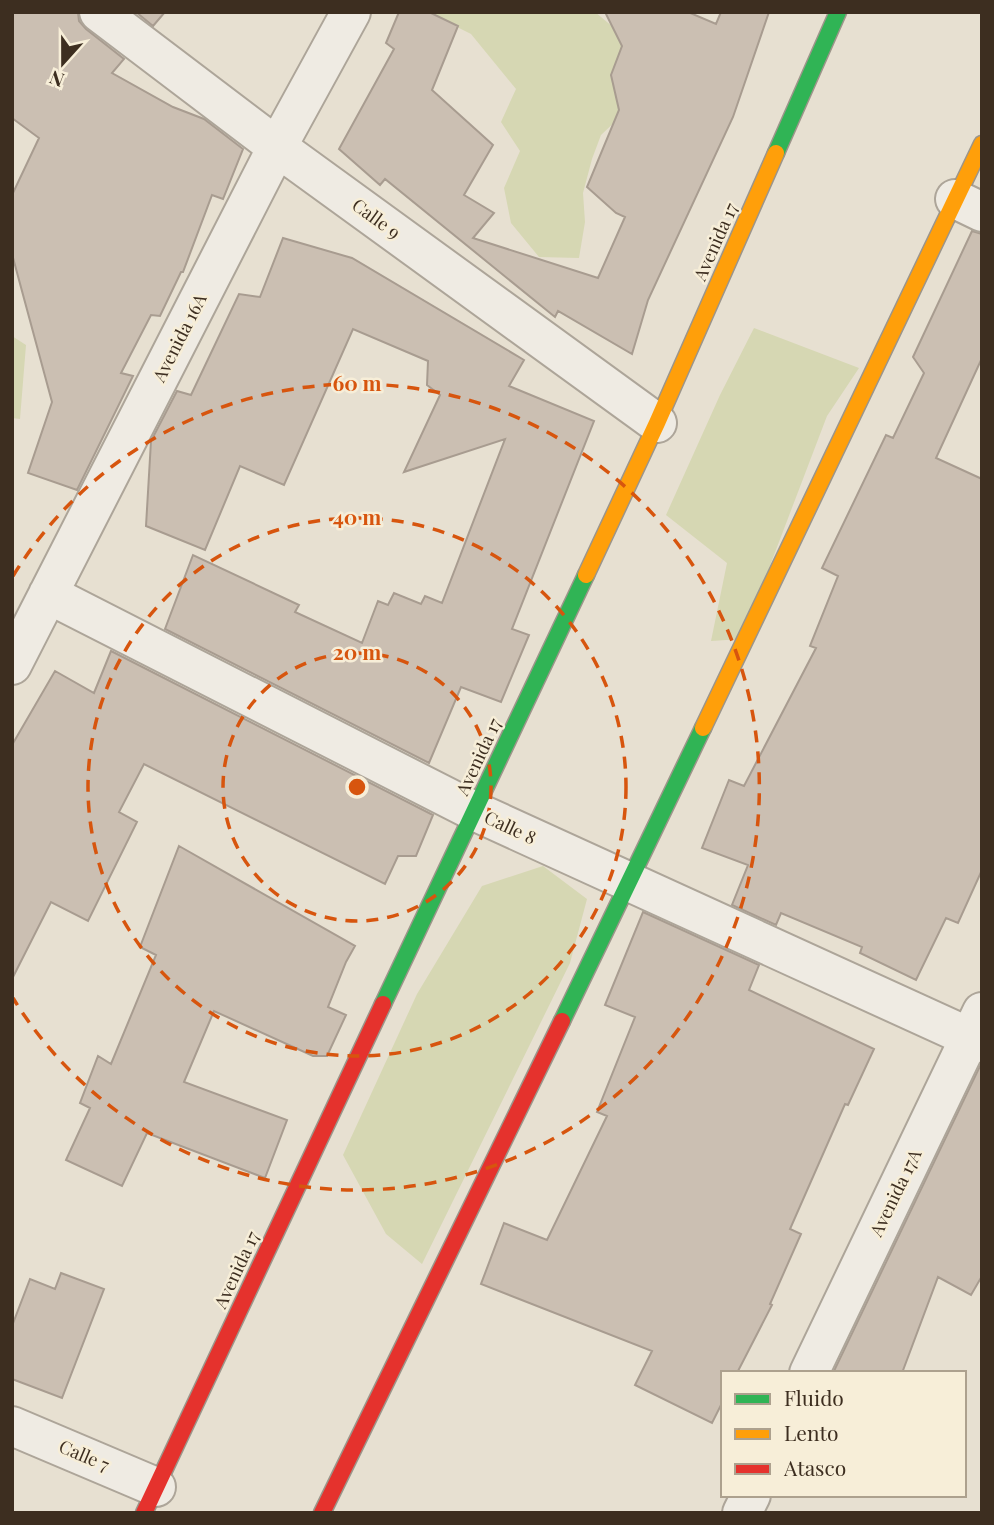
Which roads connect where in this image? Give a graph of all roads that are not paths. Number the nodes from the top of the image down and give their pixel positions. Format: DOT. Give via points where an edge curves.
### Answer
graph roads {
  1 [pos="99,12"];
  2 [pos="351,12"];
  3 [pos="838,12"];
  4 [pos="982,144"];
  5 [pos="277,148"];
  6 [pos="968,206"];
  7 [pos="657,423"];
  8 [pos="48,594"];
  9 [pos="12,665"];
  10 [pos="474,811"];
  11 [pos="629,883"];
  12 [pos="978,1031"];
  13 [pos="810,1371"];
  14 [pos="12,1426"];
  15 [pos="750,1497"];
  16 [pos="150,1500"];
  17 [pos="323,1513"];
  18 [pos="742,1513"];
  1 -- 5 [label="street, Calle 9"];
  2 -- 5 [label="street, Avenida 16A"];
  3 -- 7 [label="main road, Avenida 17"];
  4 -- 6 [label="main road"];
  5 -- 7 [label="street, Calle 9"];
  5 -- 8 [label="street, Avenida 16A"];
  6 -- 11 [label="main road"];
  7 -- 10 [label="main road, Avenida 17"];
  8 -- 9 [label="street, Avenida 16A"];
  8 -- 10 [label="street, Calle 8"];
  10 -- 11 [label="street, Calle 8"];
  10 -- 16 [label="main road, Avenida 17"];
  11 -- 12 [label="street, Calle 8"];
  11 -- 17 [label="main road"];
  12 -- 13 [label="street, Avenida 17A"];
  14 -- 16 [label="street, Calle 7"];
  15 -- 18 [label="street"];
}
